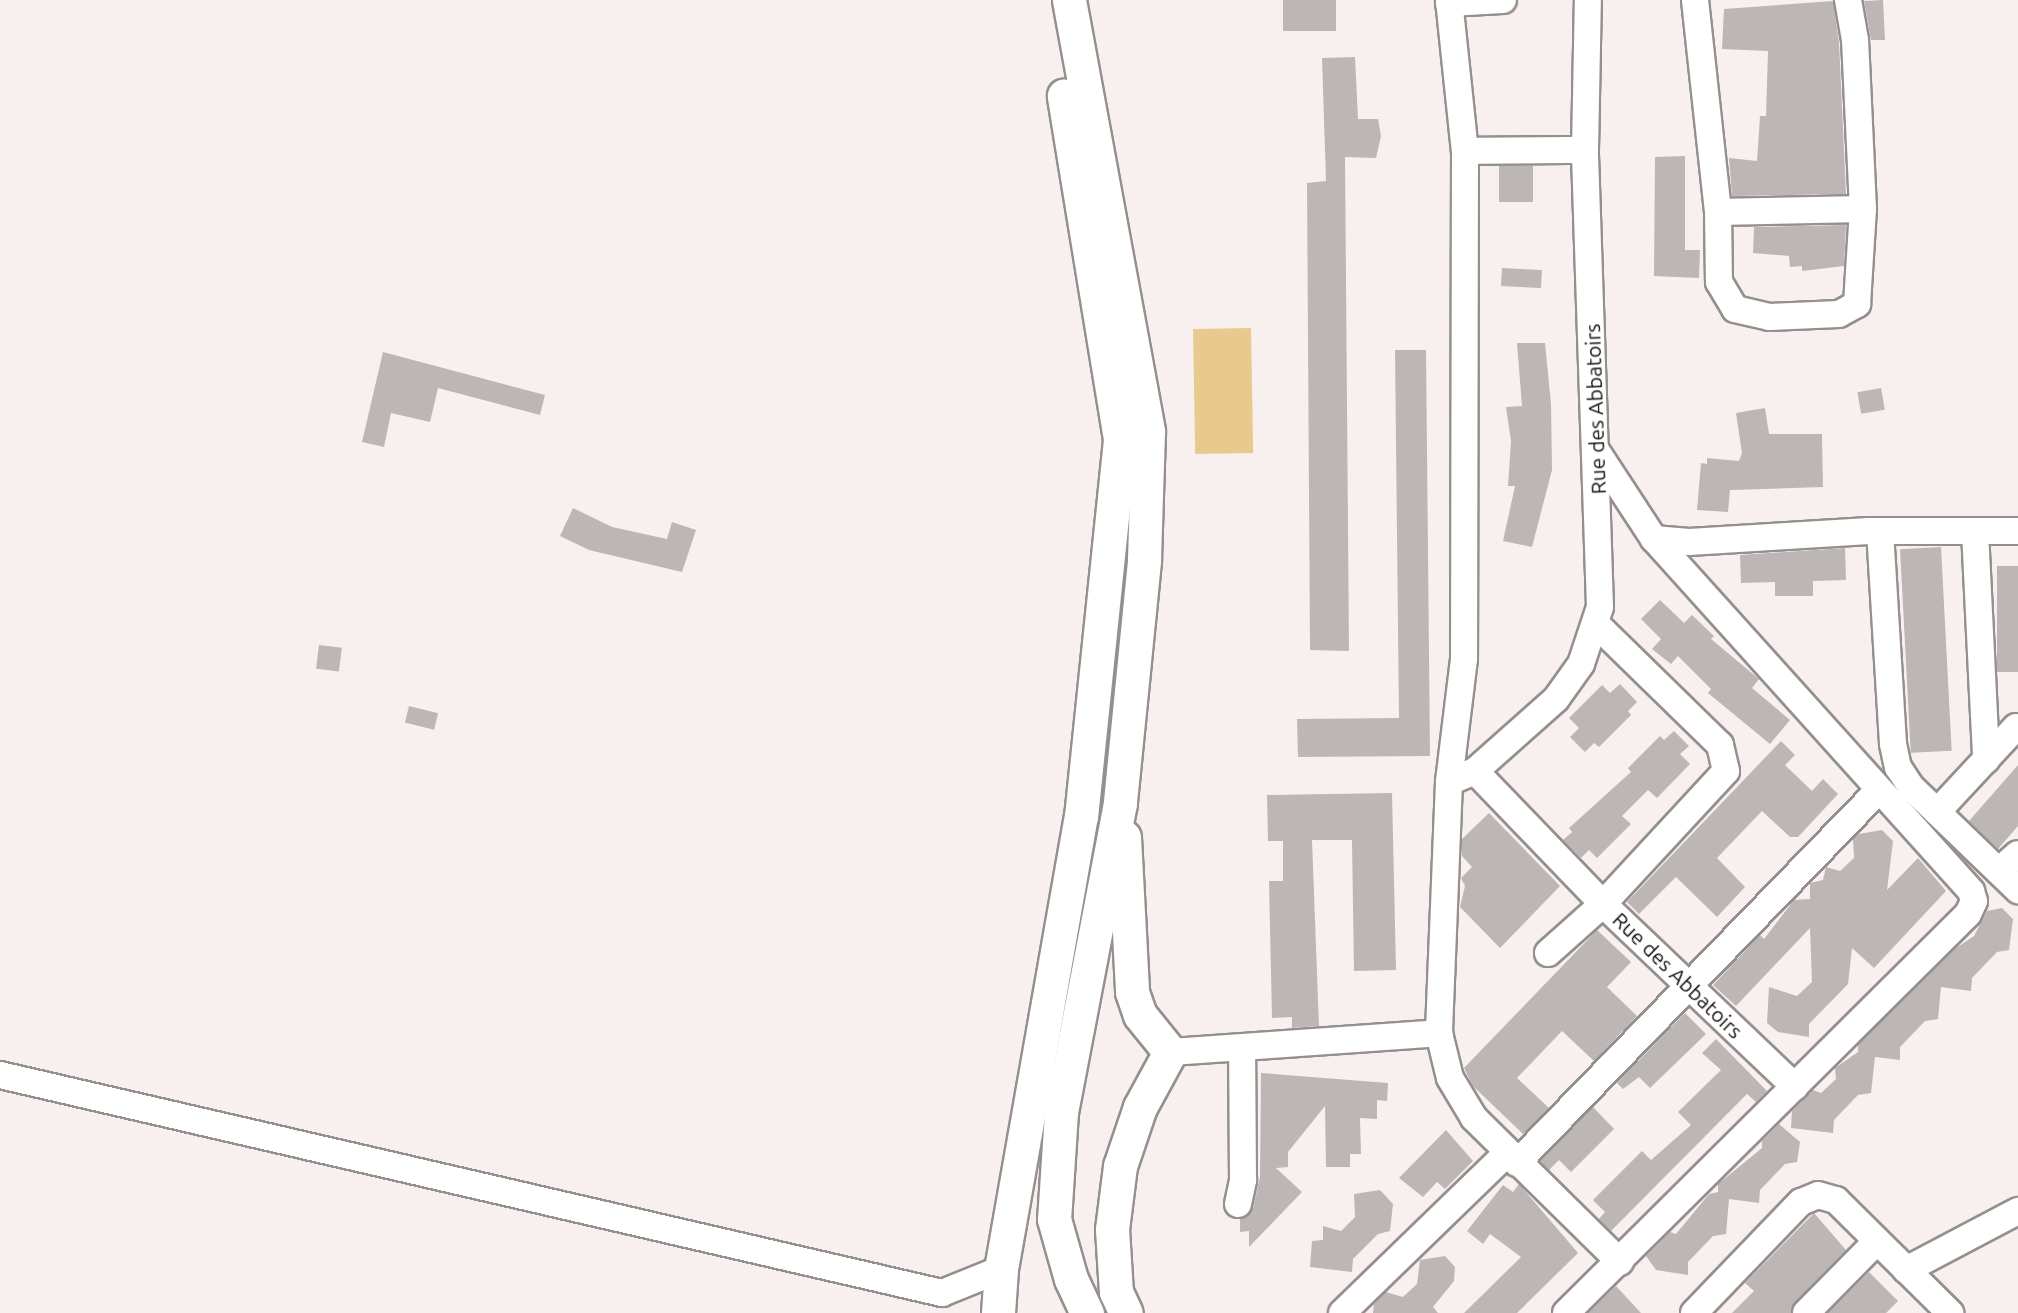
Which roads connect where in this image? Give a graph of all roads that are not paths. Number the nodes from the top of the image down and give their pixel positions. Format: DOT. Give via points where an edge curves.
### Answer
graph roads {
  1 [pos="1047,0"];
  2 [pos="1069,0"];
  3 [pos="1503,0"];
  4 [pos="1588,0"];
  5 [pos="1695,0"];
  6 [pos="1848,0"];
  7 [pos="1449,2"];
  8 [pos="1585,150"];
  9 [pos="1465,151"];
  10 [pos="1864,209"];
  11 [pos="1718,212"];
  12 [pos="1597,452"];
  13 [pos="1631,508"];
  14 [pos="1880,531"];
  15 [pos="1975,531"];
  16 [pos="2018,531"];
  17 [pos="1599,538"];
  18 [pos="1654,539"];
  19 [pos="1597,624"];
  20 [pos="2016,727"];
  21 [pos="1986,760"];
  22 [pos="1475,771"];
  23 [pos="1449,782"];
  24 [pos="1879,790"];
  25 [pos="1120,803"];
  26 [pos="1937,812"];
  27 [pos="2008,863"];
  28 [pos="2018,890"];
  29 [pos="1603,904"];
  30 [pos="1548,953"];
  31 [pos="1691,987"];
  32 [pos="1439,1032"];
  33 [pos="1242,1049"];
  34 [pos="1170,1052"];
  35 [pos="0,1075"];
  36 [pos="1795,1087"];
  37 [pos="1512,1158"];
  38 [pos="1238,1204"];
  39 [pos="2018,1211"];
  40 [pos="1877,1241"];
  41 [pos="1620,1262"];
  42 [pos="1001,1269"];
  43 [pos="1906,1270"];
  44 [pos="1935,1308"];
  45 [pos="998,1313"];
  46 [pos="1087,1313"];
  47 [pos="1126,1313"];
  48 [pos="1342,1313"];
  49 [pos="1566,1313"];
  50 [pos="1694,1313"];
  51 [pos="1806,1313"];
  1 -- 42 [label="street" via="1120,439 1081,817"];
  2 -- 25 [label="street" via="1148,432 1144,561"];
  3 -- 7 [label="street"];
  4 -- 8 [label="street, Rue des Abbatoirs"];
  5 -- 11 [label="street"];
  6 -- 10 [label="street" via="1855,40"];
  7 -- 9 [label="street"];
  8 -- 9 [label="street"];
  8 -- 12 [label="street, Rue des Abbatoirs"];
  9 -- 23 [label="street" via="1464,659"];
  10 -- 11 [label="street"];
  10 -- 11 [label="street" via="1857,304 1839,314 1769,317 1735,309 1719,282"];
  12 -- 13 [label="street"];
  12 -- 17 [label="street, Rue des Abbatoirs"];
  13 -- 17 [label="street"];
  13 -- 18 [label="street"];
  14 -- 15 [label="street"];
  14 -- 18 [label="street" via="1689,542"];
  14 -- 26 [label="street" via="1895,756 1911,787"];
  15 -- 16 [label="street"];
  15 -- 21 [label="street"];
  17 -- 19 [label="street, Rue des Abbatoirs"];
  18 -- 24 [label="street"];
  19 -- 22 [label="street, Rue des Abbatoirs" via="1581,664 1556,699"];
  19 -- 29 [label="street" via="1720,745 1727,762 1722,780"];
  20 -- 21 [label="street"];
  21 -- 26 [label="street"];
  22 -- 23 [label="street, Rue des Abbatoirs"];
  22 -- 29 [label="street, Rue des Abbatoirs"];
  23 -- 32 [label="street"];
  24 -- 31 [label="street"];
  24 -- 36 [label="street" via="1971,891 1972,908"];
  25 -- 34 [label="street" via="1130,883 1132,992 1140,1015"];
  25 -- 46 [label="street" via="1061,1112 1054,1219 1071,1279"];
  26 -- 27 [label="street"];
  27 -- 28 [label="street"];
  29 -- 30 [label="street"];
  29 -- 31 [label="street, Rue des Abbatoirs"];
  31 -- 36 [label="street, Rue des Abbatoirs"];
  31 -- 37 [label="street"];
  32 -- 33 [label="street"];
  32 -- 37 [label="street" via="1460,1099"];
  33 -- 34 [label="street"];
  33 -- 38 [label="street" via="1243,1180"];
  34 -- 47 [label="street" via="1140,1107 1120,1166 1112,1229 1116,1292"];
  35 -- 42 [label="street" via="942,1293"];
  36 -- 41 [label="street"];
  37 -- 41 [label="street"];
  37 -- 48 [label="street"];
  39 -- 43 [label="street"];
  40 -- 43 [label="street"];
  40 -- 50 [label="street" via="1836,1200 1809,1197"];
  40 -- 51 [label="street"];
  41 -- 49 [label="street"];
  42 -- 45 [label="street"];
  43 -- 44 [label="street"];
}
